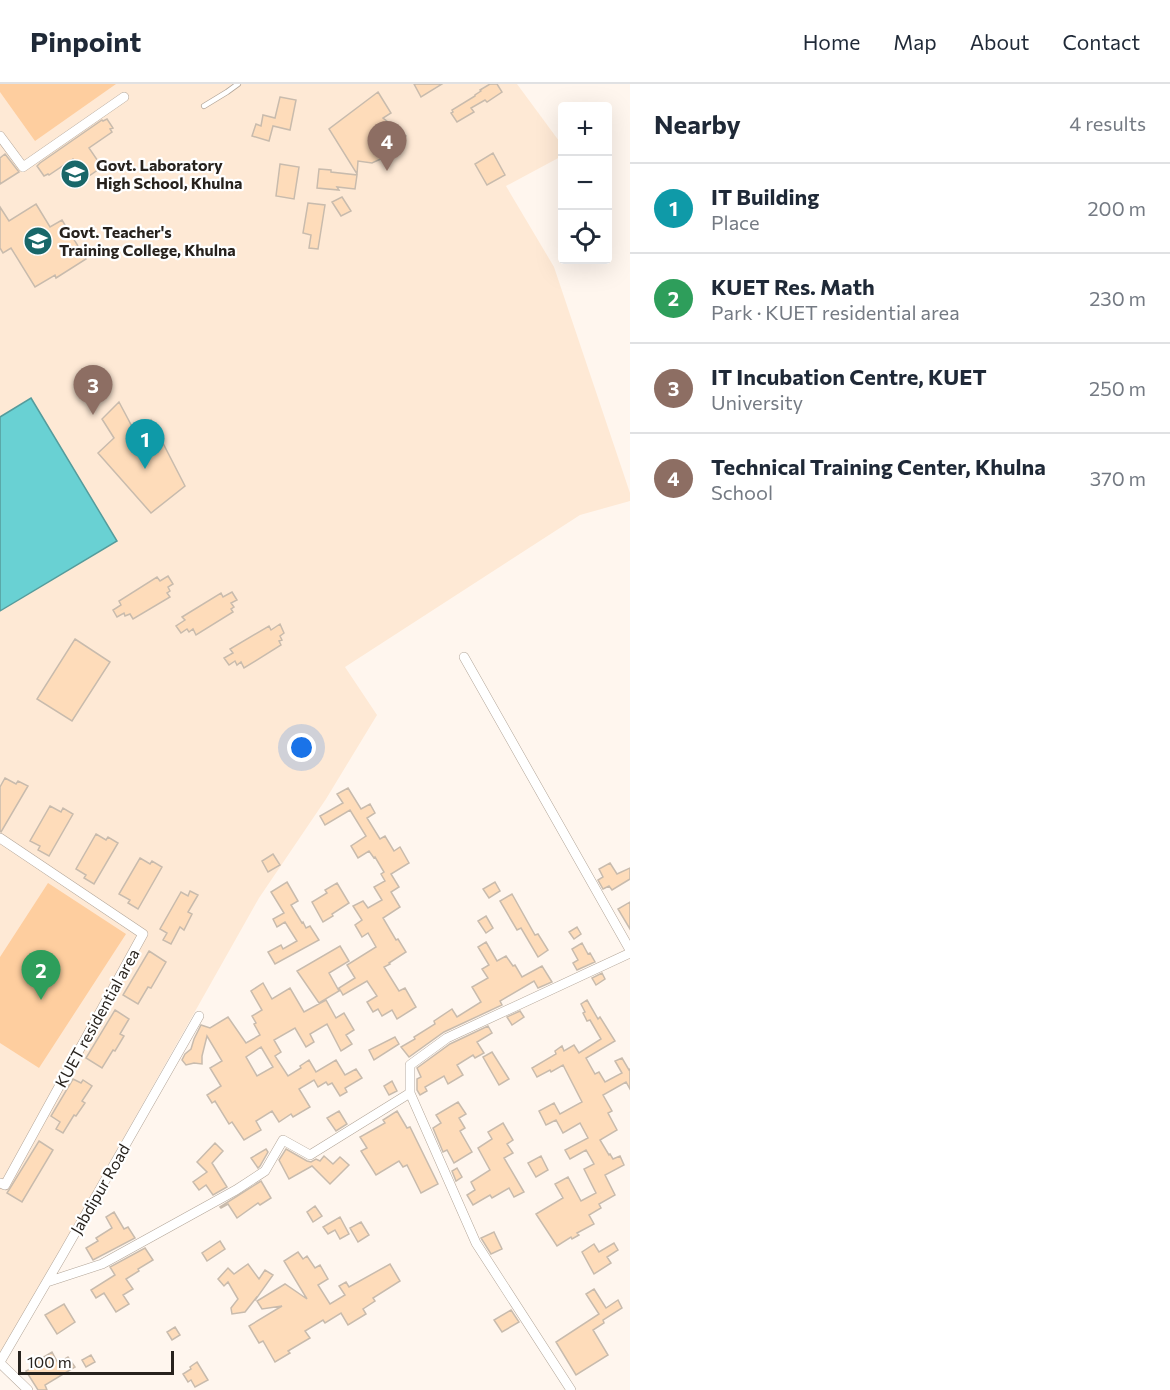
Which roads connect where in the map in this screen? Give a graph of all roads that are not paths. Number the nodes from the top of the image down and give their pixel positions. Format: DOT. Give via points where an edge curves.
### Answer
graph roads {
  1 [pos="238,84"];
  2 [pos="124,97"];
  3 [pos="204,106"];
  4 [pos="0,136"];
  5 [pos="464,657"];
  6 [pos="0,838"];
  7 [pos="630,951"];
  8 [pos="199,1016"];
  9 [pos="410,1093"];
  10 [pos="0,1183"];
  11 [pos="47,1282"];
  12 [pos="0,1363"];
  13 [pos="28,1390"];
  14 [pos="571,1390"];
  1 -- 3 [label="lane"];
  2 -- 4 [label="street" via="23,167"];
  5 -- 7 [label="street"];
  6 -- 10 [label="street, KUET residential area" via="143,934 5,1185"];
  7 -- 9 [label="street" via="447,1038 410,1065"];
  8 -- 11 [label="street, Jabdipur Road"];
  9 -- 11 [label="street" via="310,1155 283,1140 265,1171 236,1190 102,1264"];
  9 -- 14 [label="street" via="476,1243"];
  11 -- 12 [label="street, Jabdipur Road"];
  12 -- 13 [label="street"];
}
